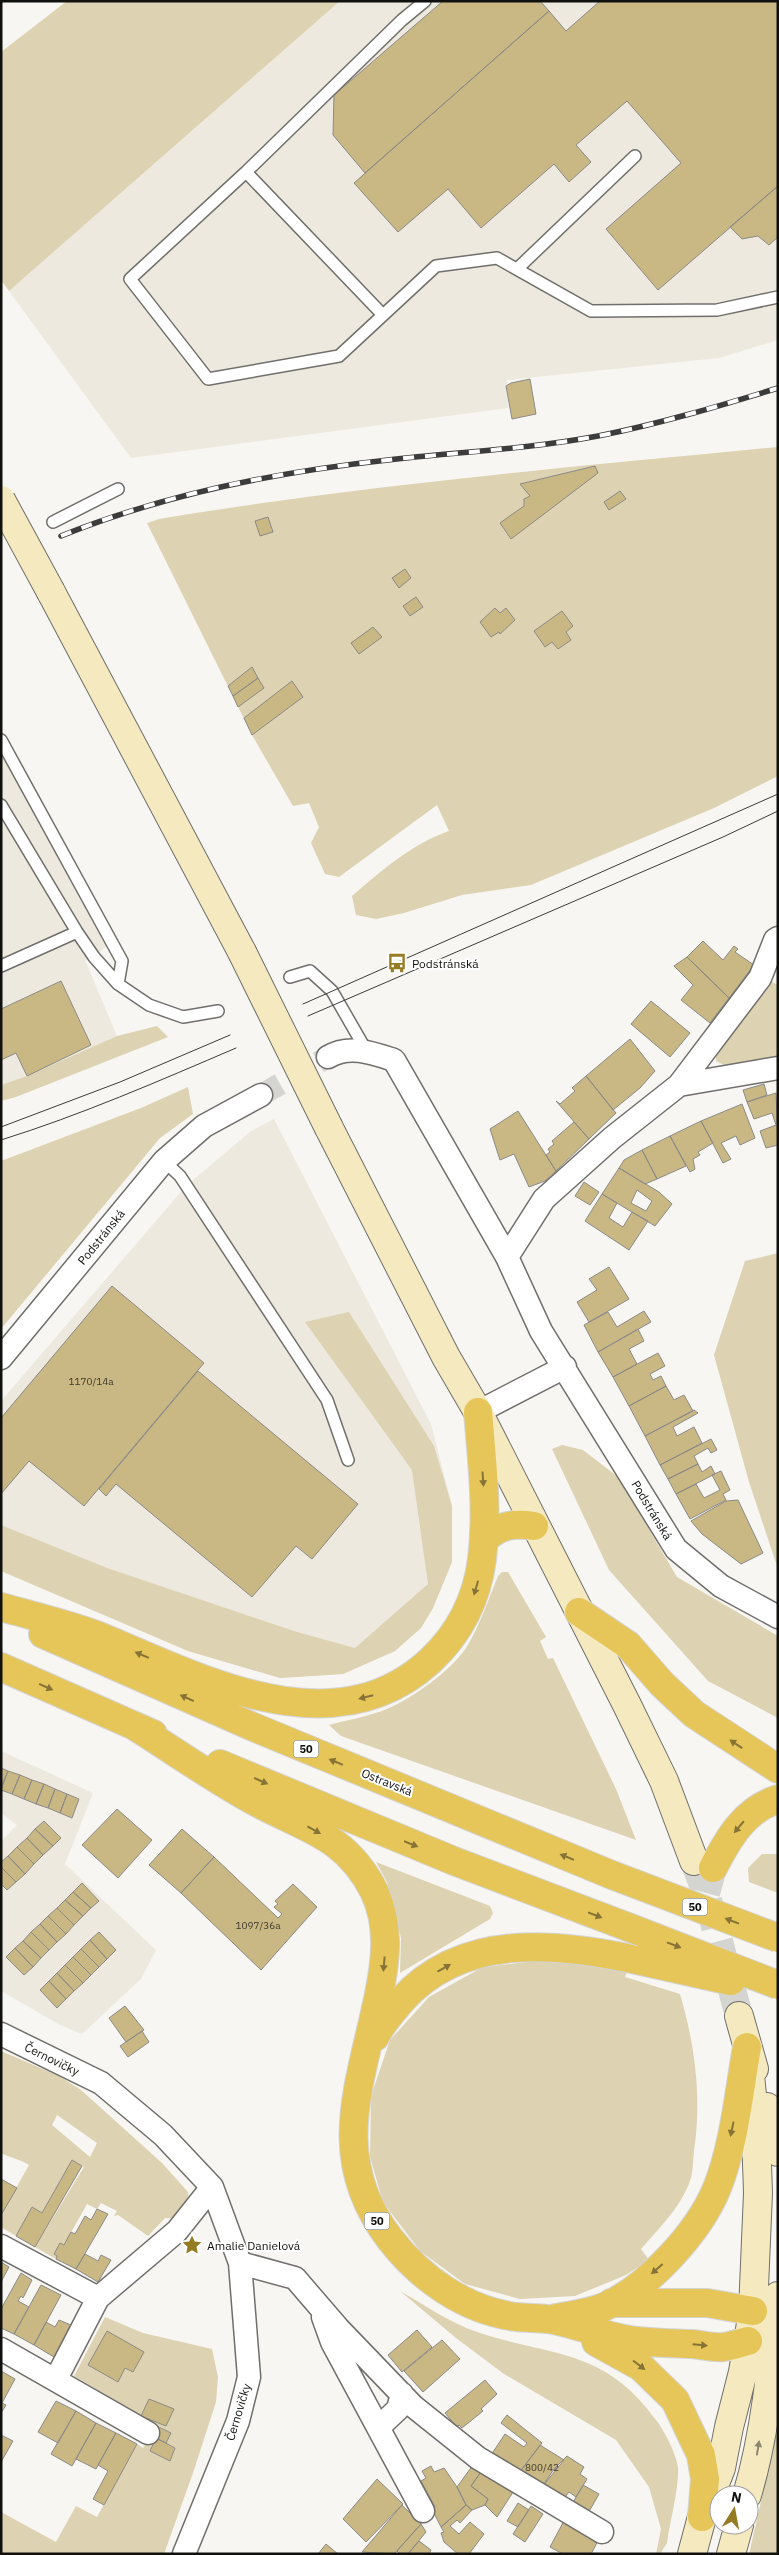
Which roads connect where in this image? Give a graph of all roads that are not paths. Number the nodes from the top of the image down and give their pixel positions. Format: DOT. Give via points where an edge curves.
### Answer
graph roads {
  1 [pos="426,1"];
  2 [pos="635,156"];
  3 [pos="246,172"];
  4 [pos="517,269"];
  5 [pos="778,297"];
  6 [pos="382,314"];
  7 [pos="118,489"];
  8 [pos="1,500"];
  9 [pos="53,522"];
  10 [pos="1,740"];
  11 [pos="1,805"];
  12 [pos="77,932"];
  13 [pos="777,942"];
  14 [pos="1,966"];
  15 [pos="290,977"];
  16 [pos="118,984"];
  17 [pos="218,1011"];
  18 [pos="366,1050"];
  19 [pos="328,1057"];
  20 [pos="778,1068"];
  21 [pos="680,1086"];
  22 [pos="261,1095"];
  23 [pos="164,1160"];
  24 [pos="507,1257"];
  25 [pos="1,1358"];
  26 [pos="564,1367"];
  27 [pos="478,1412"];
  28 [pos="348,1460"];
  29 [pos="534,1526"];
  30 [pos="484,1540"];
  31 [pos="1,1607"];
  32 [pos="579,1612"];
  33 [pos="1,1616"];
  34 [pos="778,1617"];
  35 [pos="1,1667"];
  36 [pos="136,1727"];
  37 [pos="778,1769"];
  38 [pos="778,1799"];
  39 [pos="704,1865"];
  40 [pos="778,1938"];
  41 [pos="778,1985"];
  42 [pos="778,1992"];
  43 [pos="739,2016"];
  44 [pos="1,2034"];
  45 [pos="747,2047"];
  46 [pos="367,2054"];
  47 [pos="778,2152"];
  48 [pos="212,2188"];
  49 [pos="1,2246"];
  50 [pos="240,2262"];
  51 [pos="778,2296"];
  52 [pos="98,2298"];
  53 [pos="611,2303"];
  54 [pos="318,2305"];
  55 [pos="753,2311"];
  56 [pos="549,2320"];
  57 [pos="748,2341"];
  58 [pos="1,2349"];
  59 [pos="743,2372"];
  60 [pos="56,2379"];
  61 [pos="402,2394"];
  62 [pos="378,2427"];
  63 [pos="148,2433"];
  64 [pos="737,2485"];
  65 [pos="750,2485"];
  66 [pos="423,2511"];
  67 [pos="702,2517"];
  68 [pos="602,2532"];
  69 [pos="733,2535"];
  70 [pos="736,2535"];
  71 [pos="731,2553"];
  72 [pos="184,2554"];
  73 [pos="692,2554"];
  1 -- 3 [label="lane" via="402,20"];
  2 -- 4 [label="lane"];
  3 -- 6 [label="lane"];
  3 -- 6 [label="lane" via="130,279 208,379 338,356"];
  4 -- 5 [label="lane" via="591,310 717,310"];
  4 -- 6 [label="lane" via="497,258 436,266"];
  7 -- 9 [label="lane"];
  8 -- 27 [label="main road, bridge" via="242,952 446,1357"];
  10 -- 16 [label="lane" via="122,961"];
  11 -- 12 [label="lane"];
  12 -- 14 [label="lane"];
  12 -- 16 [label="lane"];
  13 -- 21 [label="street" via="760,978"];
  15 -- 18 [label="lane" via="310,971 332,991"];
  16 -- 17 [label="lane" via="149,1005 183,1017"];
  18 -- 19 [label="street, Podstránská" via="337,1052"];
  18 -- 24 [label="street, Podstránská" via="394,1060"];
  20 -- 21 [label="street"];
  21 -- 24 [label="street" via="612,1138 544,1199"];
  22 -- 23 [label="street, Podstránská" via="204,1126"];
  23 -- 25 [label="street, Podstránská"];
  23 -- 28 [label="lane" via="180,1176 327,1400"];
  24 -- 26 [label="street, Podstránská" via="541,1331"];
  26 -- 27 [label="street"];
  26 -- 34 [label="street, Podstránská" via="676,1549 721,1586"];
  27 -- 29 [label="main road"];
  27 -- 30 [label="highway, one-way"];
  29 -- 30 [label="highway" via="503,1526"];
  29 -- 32 [label="main road"];
  30 -- 31 [label="highway, one-way" via="473,1598 460,1626 446,1645 410,1678 395,1687 339,1703 292,1702 234,1689 176,1669 97,1635"];
  37 -- 32 [label="highway, one-way" via="694,1714 628,1645"];
  32 -- 39 [label="main road"];
  40 -- 33 [label="highway, Ostravská / 50, one-way, bridge" via="612,1876 251,1726"];
  35 -- 36 [label="highway, 50, one-way"];
  36 -- 41 [label="highway, 50, one-way, bridge" via="445,1857"];
  36 -- 46 [label="highway, 50, one-way" via="257,1803 324,1835 364,1874 379,1900 386,1938 384,1970"];
  38 -- 39 [label="highway, one-way" via="760,1807 738,1826"];
  46 -- 42 [label="highway, 50, one-way, bridge" via="377,2032 425,1978 453,1963 489,1951 538,1946 598,1952"];
  43 -- 45 [label="main road"];
  44 -- 48 [label="street, Černovičky" via="101,2083 163,2135"];
  45 -- 47 [label="main road"];
  45 -- 53 [label="highway, 50, one-way" via="722,2173 706,2210 675,2253 636,2287"];
  45 -- 55 [label="main road" via="755,2117 758,2194"];
  46 -- 56 [label="highway, 50" via="353,2109 353,2146 361,2187 382,2229 413,2266 455,2296 514,2317"];
  48 -- 50 [label="street, Černovičky"];
  48 -- 52 [label="street" via="177,2231"];
  49 -- 52 [label="street"];
  50 -- 54 [label="street" via="295,2278"];
  50 -- 72 [label="street, Černovičky" via="249,2377 238,2421"];
  65 -- 51 [label="main road, one-way" via="768,2391"];
  52 -- 60 [label="street"];
  53 -- 55 [label="highway" via="707,2303"];
  53 -- 56 [label="highway, 50"];
  54 -- 61 [label="street"];
  54 -- 62 [label="street" via="332,2342"];
  55 -- 57 [label="main road"];
  56 -- 57 [label="highway, 50, one-way" via="626,2339 721,2347"];
  56 -- 67 [label="highway, 50, one-way" via="633,2360 675,2400 701,2455 704,2479"];
  57 -- 59 [label="main road"];
  58 -- 60 [label="street"];
  59 -- 64 [label="main road" via="743,2426"];
  59 -- 67 [label="main road" via="721,2468"];
  60 -- 63 [label="street"];
  61 -- 62 [label="street" via="398,2409"];
  61 -- 68 [label="street" via="478,2458"];
  62 -- 66 [label="street"];
  67 -- 73 [label="main road"];
  69 -- 71 [label="main road"];
  70 -- 71 [label="main road"];
}
